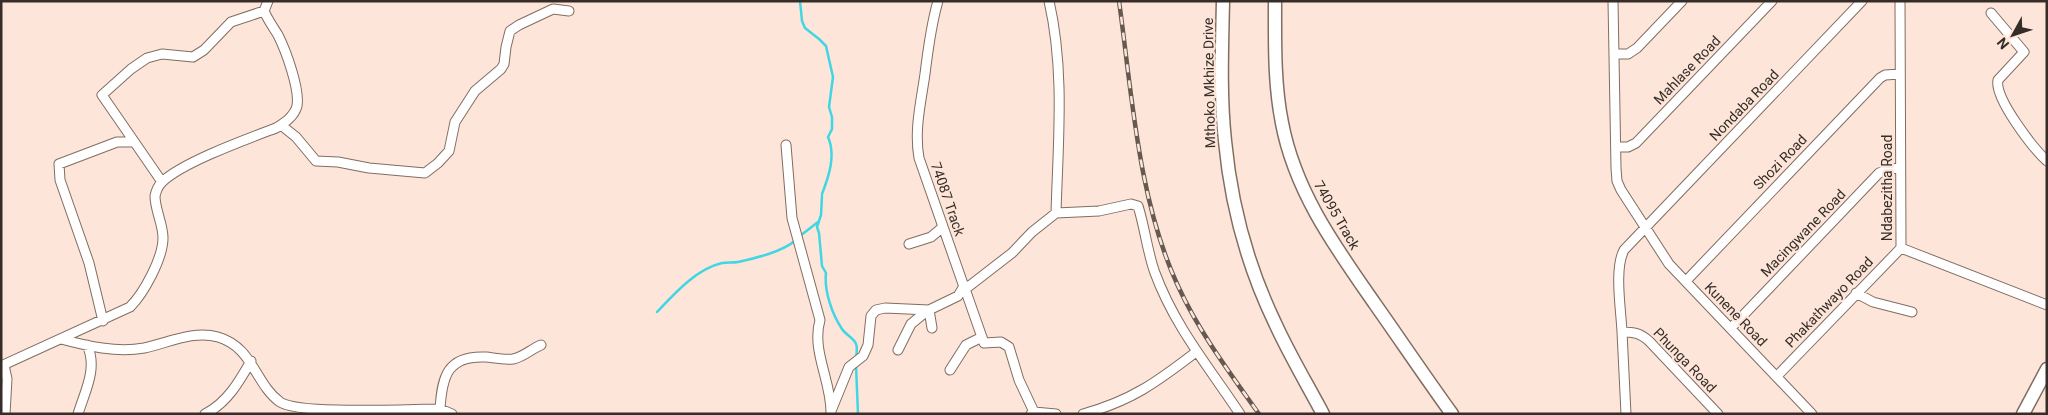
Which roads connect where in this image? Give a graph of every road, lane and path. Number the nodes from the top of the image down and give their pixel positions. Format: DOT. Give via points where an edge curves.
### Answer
graph roads {
  1 [pos="268,1"];
  2 [pos="938,1"];
  3 [pos="1049,1"];
  4 [pos="1223,1"];
  5 [pos="1275,1"];
  6 [pos="1613,1"];
  7 [pos="1682,1"];
  8 [pos="1772,1"];
  9 [pos="1862,1"];
  10 [pos="1900,1"];
  11 [pos="569,10"];
  12 [pos="264,12"];
  13 [pos="1991,13"];
  14 [pos="1614,54"];
  15 [pos="1900,74"];
  16 [pos="281,125"];
  17 [pos="134,142"];
  18 [pos="786,144"];
  19 [pos="1616,147"];
  20 [pos="2047,161"];
  21 [pos="1900,168"];
  22 [pos="162,182"];
  23 [pos="1056,213"];
  24 [pos="943,228"];
  25 [pos="1646,228"];
  26 [pos="909,244"];
  27 [pos="1900,248"];
  28 [pos="1686,281"];
  29 [pos="964,286"];
  30 [pos="1856,293"];
  31 [pos="2047,304"];
  32 [pos="928,310"];
  33 [pos="1912,312"];
  34 [pos="103,321"];
  35 [pos="932,328"];
  36 [pos="1731,328"];
  37 [pos="1622,332"];
  38 [pos="982,337"];
  39 [pos="61,339"];
  40 [pos="87,345"];
  41 [pos="541,345"];
  42 [pos="898,350"];
  43 [pos="1196,352"];
  44 [pos="251,361"];
  45 [pos="2,365"];
  46 [pos="950,370"];
  47 [pos="2047,370"];
  48 [pos="1777,376"];
  49 [pos="440,409"];
  50 [pos="303,411"];
  51 [pos="831,412"];
  52 [pos="1032,413"];
  53 [pos="5,414"];
  54 [pos="78,414"];
  55 [pos="205,414"];
  56 [pos="452,414"];
  57 [pos="1056,414"];
  58 [pos="1083,414"];
  59 [pos="1240,414"];
  60 [pos="1323,414"];
  61 [pos="1452,414"];
  62 [pos="1626,414"];
  63 [pos="1718,414"];
  64 [pos="1812,414"];
  65 [pos="2022,414"];
  1 -- 12 [label="street"];
  2 -- 24 [label="street, 74087 Track" via="917,132 919,158"];
  3 -- 23 [label="street" via="1059,65"];
  4 -- 60 [label="street, Mthoko Mkhize Drive" via="1224,140 1237,215 1259,287 1274,322"];
  5 -- 61 [label="street, 74095 Track" via="1282,124 1300,182 1330,238"];
  6 -- 14 [label="street, Kunene Road"];
  7 -- 14 [label="street" via="1637,48 1628,54"];
  8 -- 19 [label="street, Mahlase Road" via="1636,143"];
  9 -- 25 [label="street, Nondaba Road"];
  10 -- 15 [label="street, Ndabezitha Road"];
  11 -- 16 [label="street" via="553,9 510,31 504,64 475,91 455,122 449,151 425,173 316,161"];
  12 -- 16 [label="street" via="286,54 297,95 293,115"];
  12 -- 17 [label="street" via="231,22 194,57 162,54 147,58 104,92 102,97"];
  13 -- 20 [label="street" via="2024,52 1998,80 1998,90 2031,144"];
  14 -- 19 [label="street, Kunene Road"];
  15 -- 21 [label="street, Ndabezitha Road"];
  15 -- 28 [label="street, Shozi Road" via="1880,78"];
  16 -- 22 [label="street" via="192,164"];
  17 -- 22 [label="street"];
  17 -- 34 [label="street" via="113,143 62,163 58,168 89,263"];
  18 -- 51 [label="street" via="792,218 820,320 818,343"];
  19 -- 25 [label="street, Kunene Road" via="1617,182"];
  21 -- 27 [label="street, Ndabezitha Road"];
  21 -- 36 [label="street, Macingwane Road" via="1879,173"];
  22 -- 34 [label="street" via="155,196 163,236 158,262 138,300 130,308"];
  23 -- 29 [label="street" via="1012,253 968,287"];
  23 -- 43 [label="street" via="1099,211 1131,204 1138,206 1155,273"];
  24 -- 26 [label="street" via="931,237"];
  24 -- 29 [label="street, 74087 Track"];
  25 -- 28 [label="street, Kunene Road" via="1662,255"];
  25 -- 37 [label="street" via="1621,256"];
  27 -- 30 [label="street, Phakathwayo Road"];
  27 -- 31 [label="street, Ndabezitha Road"];
  28 -- 36 [label="street, Kunene Road"];
  29 -- 32 [label="street" via="958,296"];
  29 -- 38 [label="street, 74087 Track"];
  30 -- 33 [label="street" via="1873,302"];
  30 -- 48 [label="street, Phakathwayo Road"];
  32 -- 35 [label="street"];
  32 -- 42 [label="street" via="911,324"];
  32 -- 51 [label="street" via="876,310 871,316 868,344 863,356 849,367"];
  34 -- 39 [label="street"];
  36 -- 48 [label="street, Kunene Road"];
  37 -- 62 [label="street"];
  37 -- 63 [label="street, Phunga Road" via="1637,332 1644,337"];
  38 -- 46 [label="street" via="966,345"];
  38 -- 52 [label="street" via="984,343 1001,342 1009,347"];
  39 -- 40 [label="street"];
  39 -- 45 [label="street"];
  40 -- 44 [label="street" via="119,350 143,348 202,335 230,342"];
  40 -- 54 [label="street" via="91,358 90,377"];
  41 -- 49 [label="street" via="512,359 479,357 457,363 442,382"];
  43 -- 58 [label="street" via="1145,390 1121,402"];
  43 -- 59 [label="street"];
  44 -- 50 [label="street" via="274,396"];
  44 -- 55 [label="street" via="226,399"];
  45 -- 53 [label="street" via="7,379"];
  47 -- 65 [label="street"];
  48 -- 64 [label="street, Kunene Road"];
  49 -- 50 [label="street"];
  49 -- 56 [label="street"];
  52 -- 57 [label="street"];
}
